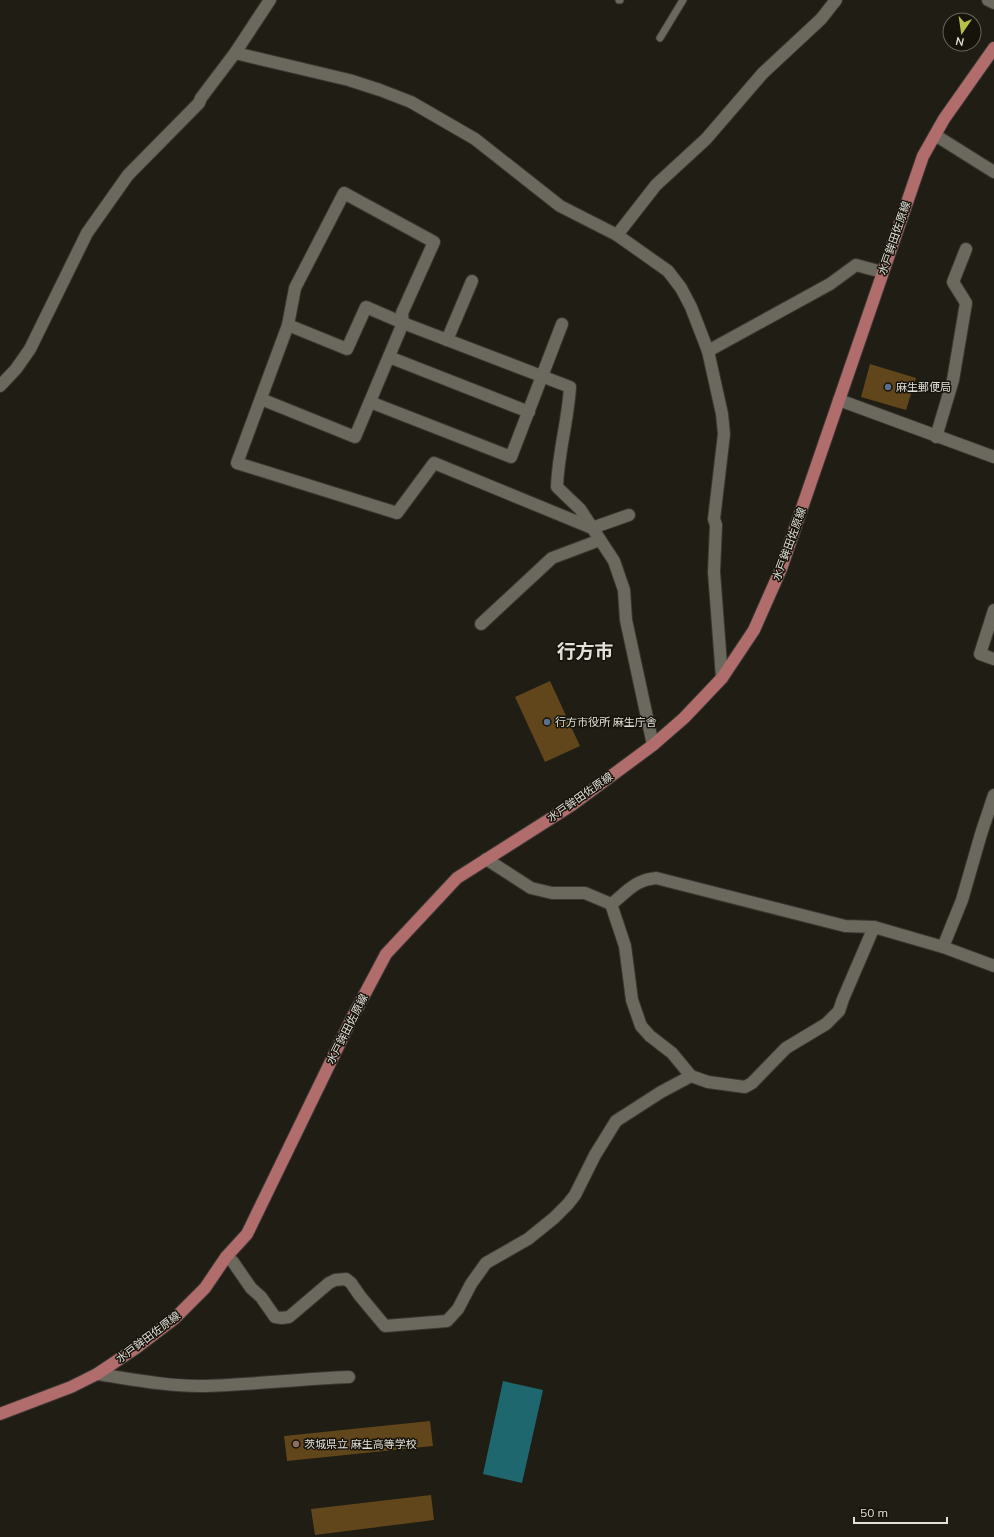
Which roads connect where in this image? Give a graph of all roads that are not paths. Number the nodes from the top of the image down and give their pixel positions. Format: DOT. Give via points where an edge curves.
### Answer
graph roads {
  1 [pos="270,0"];
  2 [pos="683,0"];
  3 [pos="836,0"];
  4 [pos="988,0"];
  5 [pos="994,3"];
  6 [pos="660,38"];
  7 [pos="994,48"];
  8 [pos="235,53"];
  9 [pos="935,136"];
  10 [pos="994,172"];
  11 [pos="617,235"];
  12 [pos="966,249"];
  13 [pos="882,272"];
  14 [pos="472,281"];
  15 [pos="403,323"];
  16 [pos="562,324"];
  17 [pos="288,325"];
  18 [pos="447,340"];
  19 [pos="708,351"];
  20 [pos="389,358"];
  21 [pos="542,377"];
  22 [pos="0,386"];
  23 [pos="261,399"];
  24 [pos="839,400"];
  25 [pos="370,402"];
  26 [pos="529,412"];
  27 [pos="936,437"];
  28 [pos="994,457"];
  29 [pos="629,516"];
  30 [pos="592,528"];
  31 [pos="600,540"];
  32 [pos="994,610"];
  33 [pos="482,624"];
  34 [pos="994,659"];
  35 [pos="722,678"];
  36 [pos="653,746"];
  37 [pos="994,795"];
  38 [pos="486,859"];
  39 [pos="611,904"];
  40 [pos="874,927"];
  41 [pos="943,947"];
  42 [pos="994,966"];
  43 [pos="690,1076"];
  44 [pos="226,1258"];
  45 [pos="96,1374"];
  46 [pos="349,1377"];
  47 [pos="0,1414"];
  1 -- 8 [label="street"];
  2 -- 6 [label="lane"];
  3 -- 11 [label="street" via="821,19 763,73 706,139 656,185"];
  4 -- 5 [label="street"];
  7 -- 9 [label="main road, 水戸鉾田佐原線"];
  8 -- 11 [label="street" via="349,80 411,102 475,139 560,206"];
  8 -- 22 [label="street" via="199,103 128,175 92,227 30,349"];
  9 -- 10 [label="street"];
  9 -- 13 [label="main road, 水戸鉾田佐原線" via="923,156"];
  11 -- 19 [label="street" via="672,276 691,307"];
  12 -- 27 [label="street" via="953,282 966,304 953,380"];
  13 -- 19 [label="street" via="856,265 830,284"];
  13 -- 24 [label="main road, 水戸鉾田佐原線"];
  14 -- 18 [label="street"];
  15 -- 17 [label="street" via="366,307 347,349"];
  15 -- 17 [label="street" via="402,313 434,242 344,193 295,288"];
  15 -- 18 [label="street"];
  15 -- 20 [label="street"];
  16 -- 21 [label="street"];
  17 -- 23 [label="street"];
  18 -- 21 [label="street"];
  19 -- 35 [label="street" via="724,434 714,519 714,572"];
  20 -- 25 [label="street"];
  20 -- 26 [label="street"];
  21 -- 26 [label="street"];
  21 -- 30 [label="street" via="570,387 557,487 580,509"];
  23 -- 25 [label="street" via="355,438"];
  23 -- 30 [label="street" via="237,463 397,514 434,463"];
  24 -- 27 [label="street"];
  24 -- 35 [label="main road, 水戸鉾田佐原線" via="781,569 754,630"];
  25 -- 26 [label="street" via="512,457"];
  27 -- 28 [label="street"];
  29 -- 30 [label="street"];
  30 -- 31 [label="street"];
  31 -- 33 [label="street" via="552,558"];
  31 -- 36 [label="street" via="614,561 624,590 626,620"];
  32 -- 34 [label="street" via="980,654"];
  35 -- 36 [label="main road, 水戸鉾田佐原線"];
  36 -- 38 [label="main road, 水戸鉾田佐原線" via="572,805"];
  37 -- 41 [label="street" via="962,900"];
  38 -- 39 [label="street" via="531,888 552,892 585,893"];
  38 -- 44 [label="main road, 水戸鉾田佐原線" via="456,878 386,954 247,1234"];
  39 -- 40 [label="street" via="643,880 656,878 845,926"];
  39 -- 43 [label="street" via="625,946 632,1000 641,1026 672,1053"];
  40 -- 41 [label="street"];
  40 -- 43 [label="street" via="839,1011 826,1024 786,1048 745,1087 708,1082"];
  41 -- 42 [label="street"];
  43 -- 44 [label="street" via="616,1121 568,1204 528,1239 486,1263 479,1270 458,1309 447,1321 385,1326 346,1279 328,1283 288,1317 276,1317 251,1288 234,1262"];
  44 -- 45 [label="main road, 水戸鉾田佐原線" via="205,1288 174,1319"];
  45 -- 46 [label="street" via="198,1386"];
  45 -- 47 [label="main road, 水戸鉾田佐原線" via="71,1387"];
}
